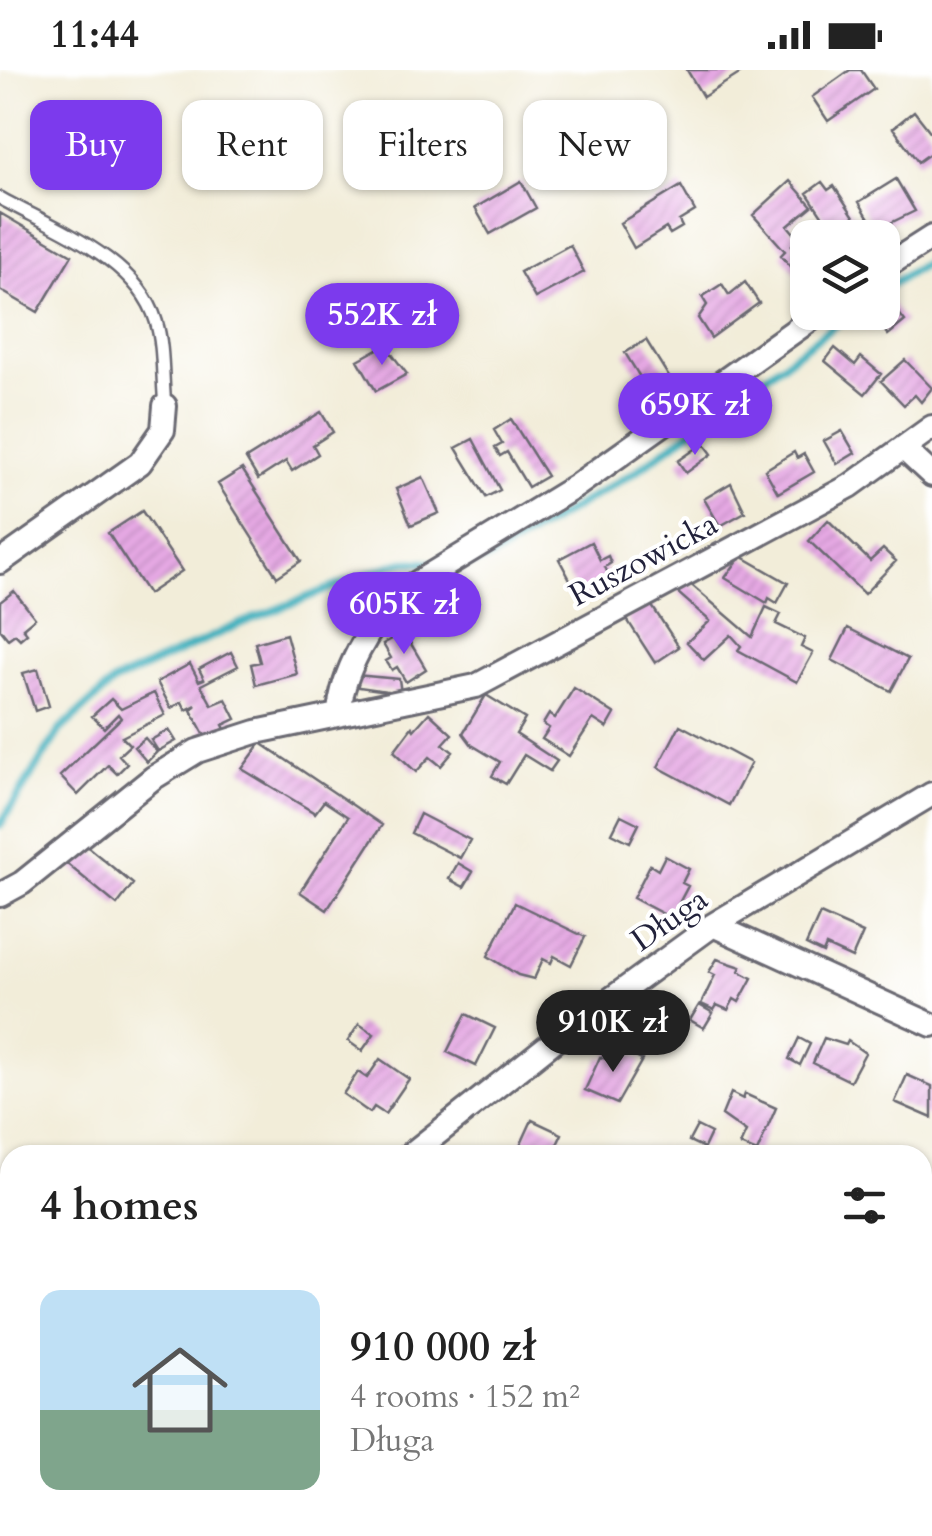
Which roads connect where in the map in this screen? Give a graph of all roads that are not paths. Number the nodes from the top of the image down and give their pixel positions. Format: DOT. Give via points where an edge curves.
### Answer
graph roads {
  1 [pos="0,198"];
  2 [pos="932,237"];
  3 [pos="900,257"];
  4 [pos="796,330"];
  5 [pos="165,406"];
  6 [pos="932,427"];
  7 [pos="905,450"];
  8 [pos="932,475"];
  9 [pos="0,562"];
  10 [pos="339,713"];
  11 [pos="931,795"];
  12 [pos="0,895"];
  13 [pos="713,926"];
  14 [pos="932,1025"];
  15 [pos="423,1145"];
  1 -- 5 [label="lane" via="111,262 138,288 156,320"];
  2 -- 3 [label="street"];
  4 -- 10 [label="street" via="591,476 397,595 341,690"];
  5 -- 9 [label="street" via="163,430 140,463"];
  6 -- 7 [label="street, Ruszowicka"];
  7 -- 8 [label="street"];
  7 -- 10 [label="street, Ruszowicka" via="789,520 476,686"];
  10 -- 12 [label="street, Ruszowicka" via="197,751"];
  11 -- 13 [label="street, Długa"];
  13 -- 14 [label="street"];
  13 -- 15 [label="street, Długa"];
}
